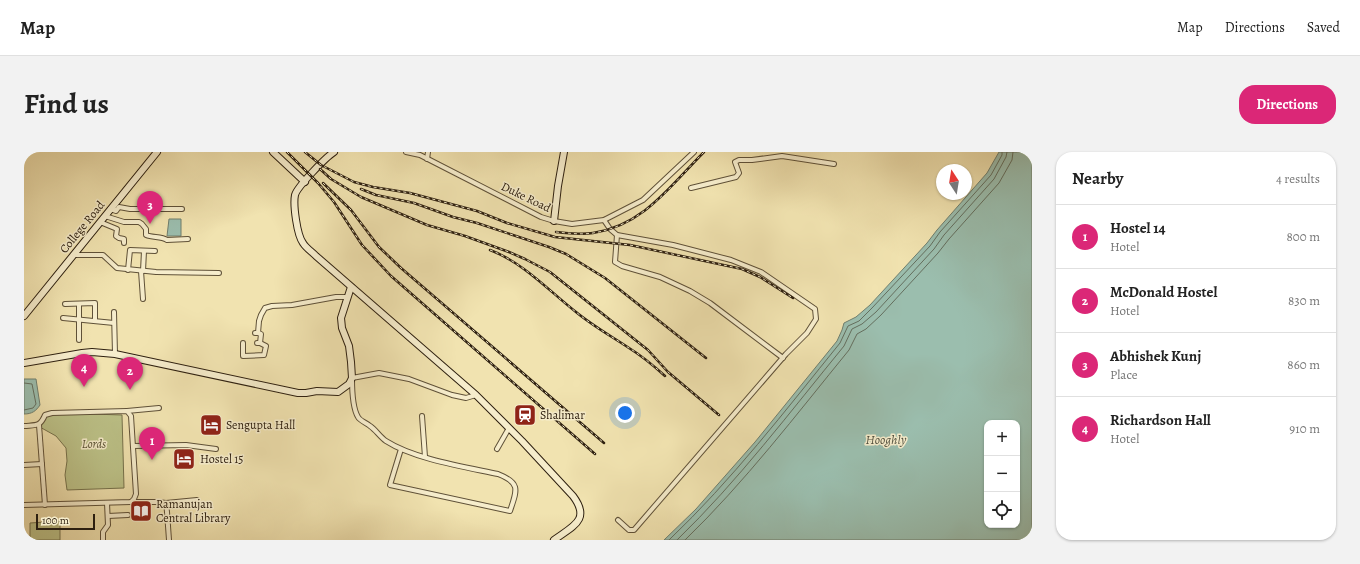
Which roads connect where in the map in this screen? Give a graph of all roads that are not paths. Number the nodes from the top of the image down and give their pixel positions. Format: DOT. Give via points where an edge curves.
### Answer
graph roads {
  1 [pos="157,152"];
  2 [pos="273,152"];
  3 [pos="334,152"];
  4 [pos="406,152"];
  5 [pos="428,152"];
  6 [pos="564,152"];
  7 [pos="694,152"];
  8 [pos="427,158"];
  9 [pos="834,164"];
  10 [pos="306,180"];
  11 [pos="691,188"];
  12 [pos="110,209"];
  13 [pos="182,209"];
  14 [pos="105,216"];
  15 [pos="604,220"];
  16 [pos="100,222"];
  17 [pos="554,222"];
  18 [pos="617,235"];
  19 [pos="188,239"];
  20 [pos="124,243"];
  21 [pos="144,251"];
  22 [pos="155,251"];
  23 [pos="73,255"];
  24 [pos="128,270"];
  25 [pos="142,271"];
  26 [pos="218,273"];
  27 [pos="351,287"];
  28 [pos="143,298"];
  29 [pos="348,298"];
  30 [pos="65,304"];
  31 [pos="79,304"];
  32 [pos="114,312"];
  33 [pos="24,316"];
  34 [pos="63,318"];
  35 [pos="80,320"];
  36 [pos="95,321"];
  37 [pos="114,323"];
  38 [pos="79,340"];
  39 [pos="243,343"];
  40 [pos="115,354"];
  41 [pos="783,358"];
  42 [pos="24,363"];
  43 [pos="352,378"];
  44 [pos="476,395"];
  45 [pos="158,408"];
  46 [pos="127,411"];
  47 [pos="422,416"];
  48 [pos="39,425"];
  49 [pos="24,426"];
  50 [pos="509,428"];
  51 [pos="133,446"];
  52 [pos="216,449"];
  53 [pos="401,449"];
  54 [pos="497,449"];
  55 [pos="425,457"];
  56 [pos="42,464"];
  57 [pos="24,465"];
  58 [pos="197,500"];
  59 [pos="107,502"];
  60 [pos="131,502"];
  61 [pos="166,503"];
  62 [pos="45,504"];
  63 [pos="24,505"];
  64 [pos="128,515"];
  65 [pos="108,516"];
  66 [pos="618,520"];
  67 [pos="103,540"];
  68 [pos="169,540"];
  69 [pos="554,540"];
  1 -- 12 [label="street, College Road"];
  2 -- 10 [label="street"];
  3 -- 10 [label="street"];
  4 -- 8 [label="street, Duke Road"];
  5 -- 8 [label="street"];
  6 -- 17 [label="street"];
  7 -- 15 [label="street, Duke Road" via="643,200"];
  8 -- 17 [label="street, Duke Road"];
  9 -- 11 [label="street" via="782,156 739,160 735,162 739,173 736,178"];
  10 -- 27 [label="street" via="295,194 295,209 302,243"];
  12 -- 13 [label="street"];
  12 -- 14 [label="street, College Road"];
  14 -- 16 [label="street, College Road"];
  14 -- 19 [label="street" via="124,222 139,222 144,225 148,236 167,240"];
  15 -- 17 [label="street, Duke Road" via="572,224"];
  15 -- 18 [label="street"];
  16 -- 20 [label="street" via="117,228 116,236 124,239"];
  16 -- 23 [label="street, College Road"];
  18 -- 41 [label="street" via="615,262 660,277 690,291"];
  18 -- 41 [label="street" via="673,244 731,260 761,272 815,309 816,319"];
  21 -- 22 [label="street"];
  21 -- 24 [label="street" via="130,250"];
  21 -- 25 [label="street"];
  23 -- 24 [label="street" via="103,256 117,268"];
  23 -- 33 [label="street, College Road"];
  24 -- 25 [label="street"];
  25 -- 26 [label="street"];
  25 -- 28 [label="street"];
  27 -- 29 [label="street"];
  27 -- 44 [label="street"];
  29 -- 39 [label="street" via="336,297 265,308 256,333 261,334 258,343 266,346 264,355 243,356"];
  29 -- 43 [label="street" via="341,318"];
  30 -- 31 [label="street"];
  31 -- 35 [label="street"];
  31 -- 36 [label="street" via="95,303"];
  32 -- 37 [label="street"];
  34 -- 35 [label="street"];
  35 -- 36 [label="street"];
  35 -- 38 [label="street"];
  36 -- 37 [label="street"];
  37 -- 40 [label="street"];
  40 -- 42 [label="street" via="92,352"];
  40 -- 43 [label="street" via="298,393 338,392 349,384"];
  41 -- 66 [label="street" via="634,530 629,530"];
  43 -- 44 [label="street" via="379,373 409,379 452,395 466,398"];
  43 -- 53 [label="street" via="353,402 358,418 371,426 385,440"];
  44 -- 50 [label="street"];
  45 -- 46 [label="street"];
  46 -- 48 [label="street" via="52,413 45,416"];
  46 -- 51 [label="street" via="131,416"];
  47 -- 55 [label="street"];
  48 -- 49 [label="street"];
  48 -- 56 [label="street"];
  50 -- 54 [label="street"];
  50 -- 69 [label="street" via="579,504 580,518"];
  51 -- 52 [label="street" via="186,445"];
  51 -- 60 [label="street" via="136,494"];
  53 -- 55 [label="street"];
  53 -- 55 [label="street" via="390,485 510,511 515,488 514,482 509,478"];
  56 -- 57 [label="street"];
  56 -- 62 [label="street"];
  58 -- 61 [label="street"];
  59 -- 60 [label="street"];
  59 -- 62 [label="street"];
  59 -- 65 [label="street"];
  60 -- 61 [label="street"];
  61 -- 68 [label="street"];
  62 -- 63 [label="street"];
  64 -- 65 [label="street"];
  65 -- 67 [label="street" via="108,525 102,532"];
}
